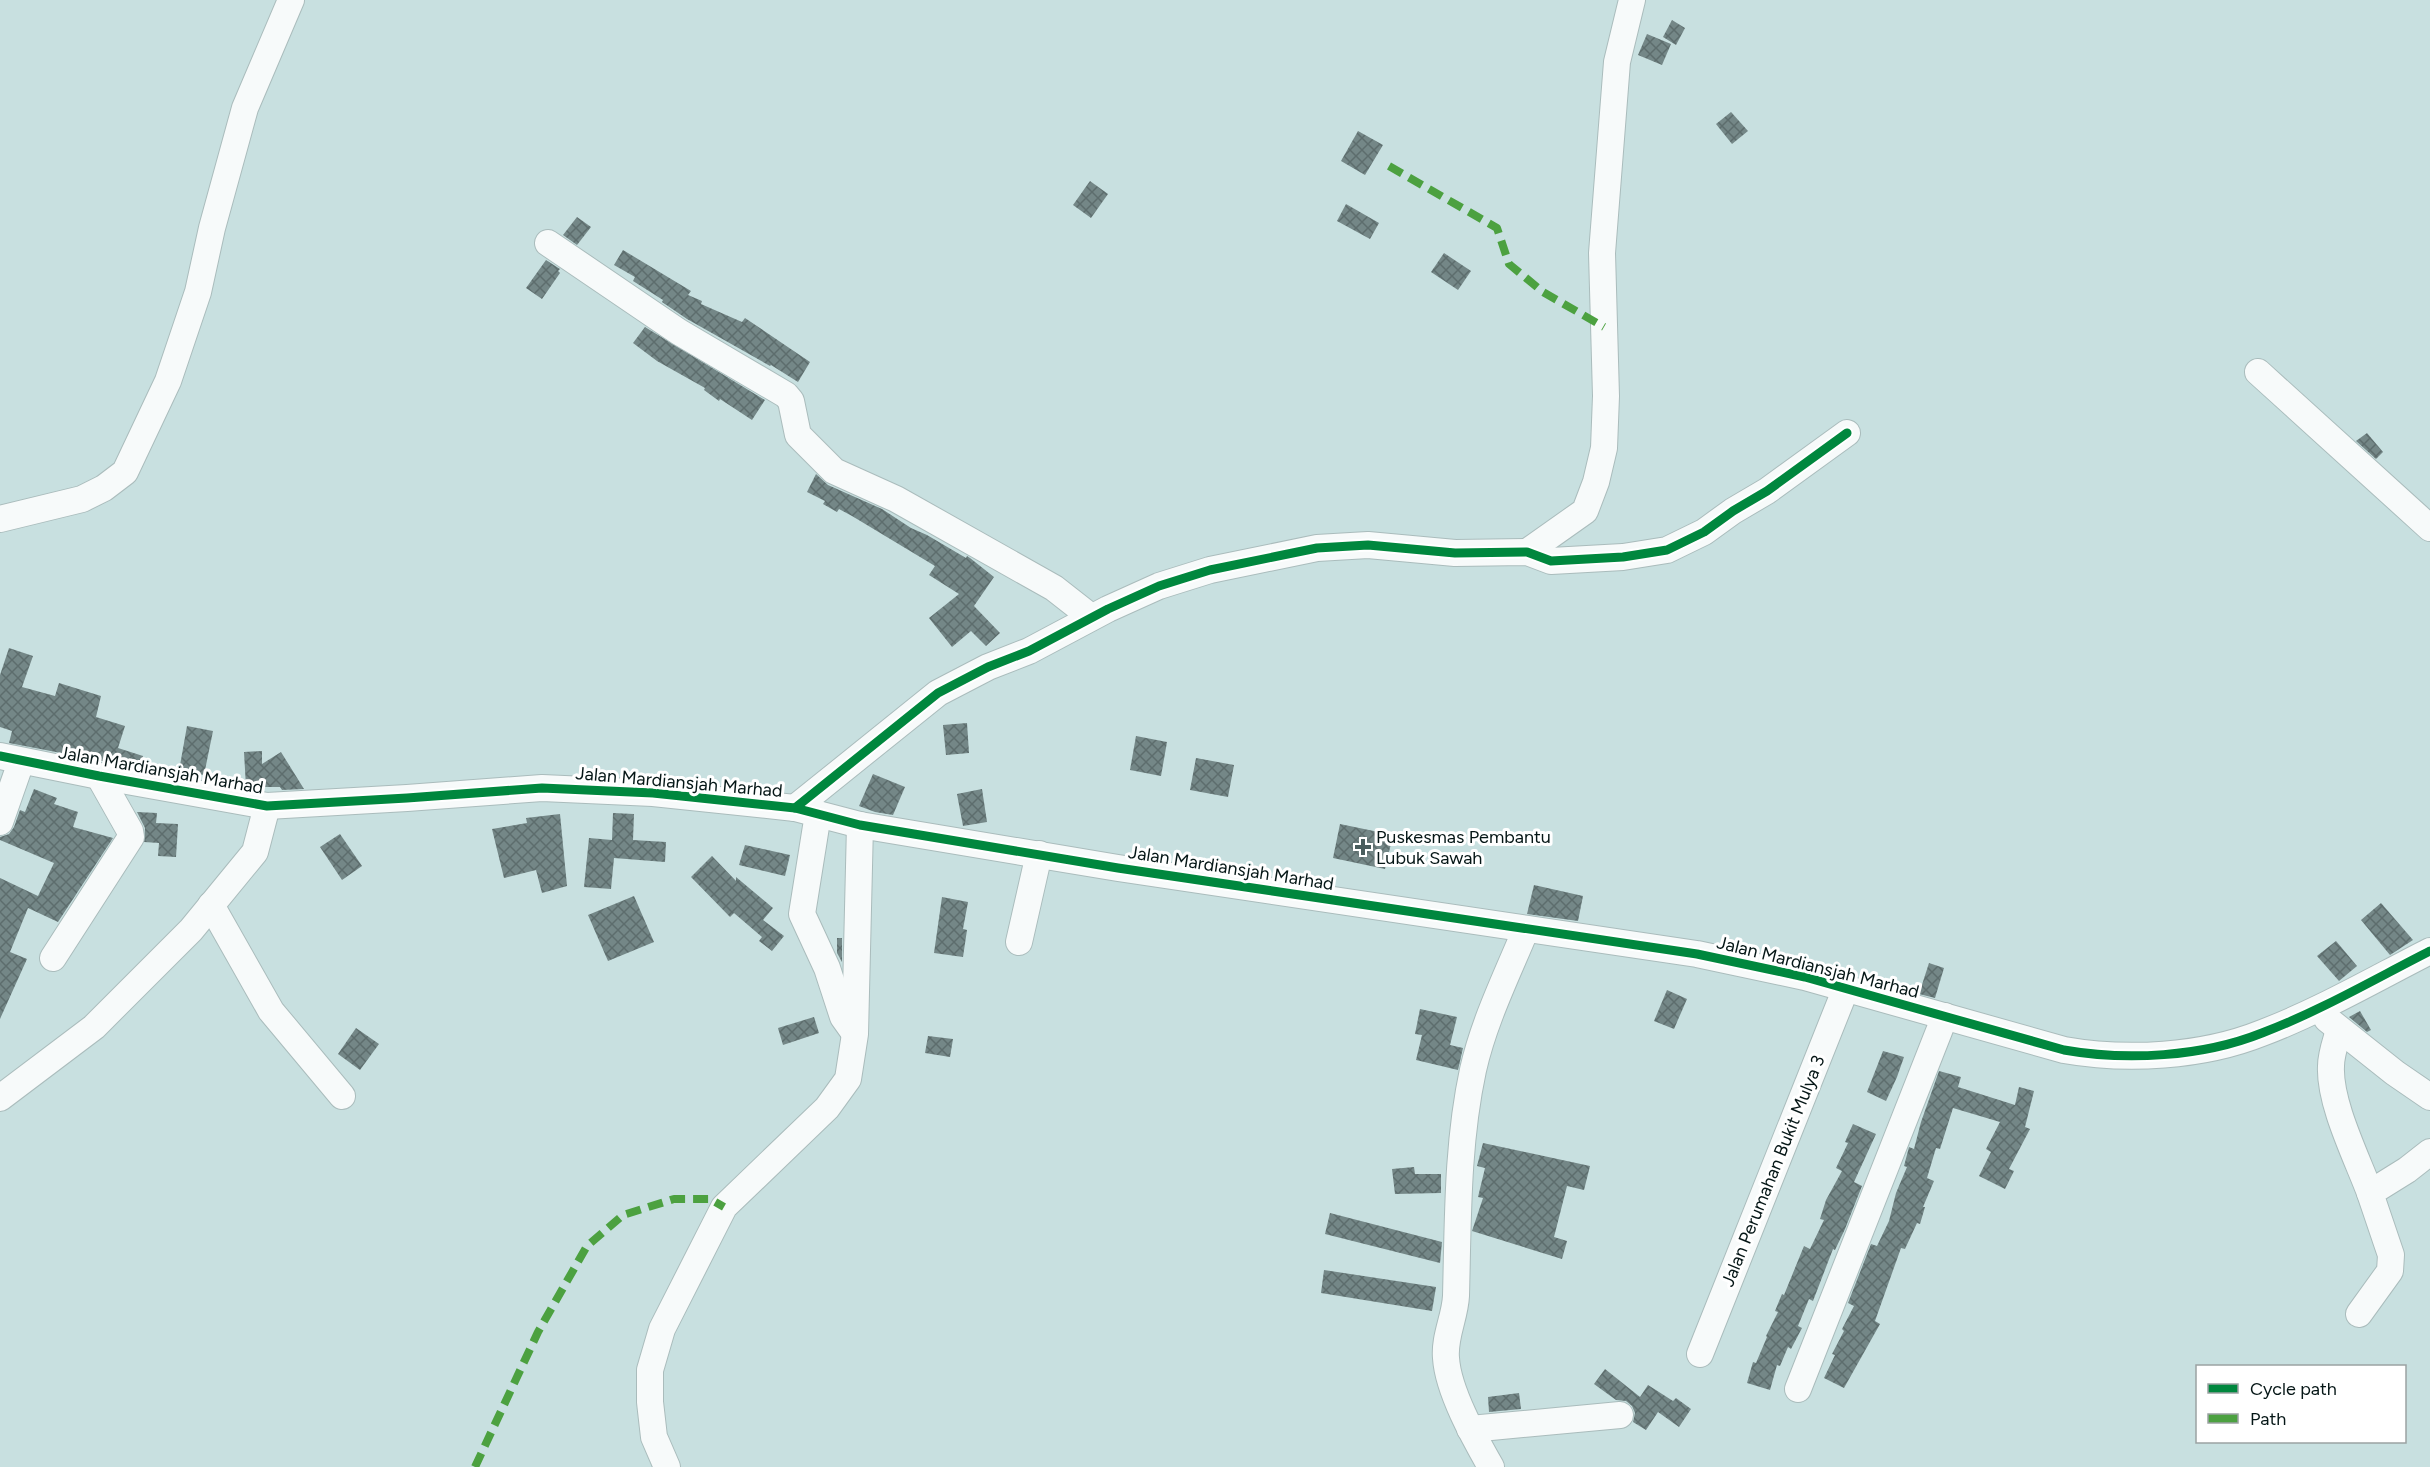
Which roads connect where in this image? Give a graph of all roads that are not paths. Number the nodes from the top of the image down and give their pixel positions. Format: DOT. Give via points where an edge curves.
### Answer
graph roads {
  1 [pos="291,0"];
  2 [pos="1632,0"];
  3 [pos="548,243"];
  4 [pos="2258,372"];
  5 [pos="1847,433"];
  6 [pos="0,519"];
  7 [pos="2430,528"];
  8 [pos="1527,552"];
  9 [pos="1091,617"];
  10 [pos="10,759"];
  11 [pos="99,776"];
  12 [pos="267,806"];
  13 [pos="806,811"];
  14 [pos="0,822"];
  15 [pos="860,825"];
  16 [pos="1039,854"];
  17 [pos="211,905"];
  18 [pos="1526,929"];
  19 [pos="1019,942"];
  20 [pos="2430,952"];
  21 [pos="53,958"];
  22 [pos="1846,988"];
  23 [pos="2316,1008"];
  24 [pos="1945,1016"];
  25 [pos="2339,1030"];
  26 [pos="855,1034"];
  27 [pos="342,1096"];
  28 [pos="2430,1096"];
  29 [pos="0,1098"];
  30 [pos="2430,1152"];
  31 [pos="2370,1193"];
  32 [pos="2359,1314"];
  33 [pos="1700,1354"];
  34 [pos="1798,1389"];
  35 [pos="1620,1415"];
  36 [pos="1470,1429"];
  37 [pos="667,1467"];
  38 [pos="1491,1467"];
  1 -- 6 [label="street" via="245,108 198,292 168,381 125,472 82,499"];
  2 -- 8 [label="street" via="1617,62 1603,242 1604,448 1585,511"];
  3 -- 9 [label="street" via="679,332 786,394 793,407 798,435 834,471 896,499 1044,582"];
  4 -- 7 [label="street"];
  5 -- 8 [label="street" via="1704,532 1667,550 1551,561"];
  8 -- 9 [label="street" via="1455,553 1368,545 1317,548 1200,573 1159,586"];
  9 -- 13 [label="street" via="938,693"];
  10 -- 11 [label="street, Jalan Mardiansjah Marhad"];
  10 -- 14 [label="street"];
  11 -- 12 [label="street, Jalan Mardiansjah Marhad"];
  11 -- 21 [label="street" via="131,837"];
  12 -- 13 [label="street, Jalan Mardiansjah Marhad" via="542,788 654,793"];
  12 -- 17 [label="street" via="255,852"];
  13 -- 15 [label="street, Jalan Mardiansjah Marhad"];
  13 -- 26 [label="street" via="802,914 827,968 843,1017"];
  15 -- 16 [label="street, Jalan Mardiansjah Marhad"];
  15 -- 26 [label="street"];
  16 -- 18 [label="street, Jalan Mardiansjah Marhad"];
  16 -- 19 [label="street"];
  17 -- 27 [label="street" via="272,1011"];
  17 -- 29 [label="street" via="94,1027"];
  18 -- 22 [label="street, Jalan Mardiansjah Marhad" via="1697,954"];
  18 -- 36 [label="street" via="1489,1019 1464,1116 1456,1303 1447,1336 1446,1359"];
  20 -- 23 [label="street, Jalan Mardiansjah Marhad"];
  22 -- 24 [label="street, Jalan Mardiansjah Marhad"];
  22 -- 33 [label="street, Jalan Perumahan Bukit Mulya 3"];
  23 -- 24 [label="street, Jalan Mardiansjah Marhad" via="2261,1034 2228,1043 2131,1057 2064,1050"];
  23 -- 25 [label="street"];
  24 -- 34 [label="street"];
  25 -- 28 [label="street"];
  25 -- 31 [label="street" via="2331,1078 2337,1106"];
  26 -- 37 [label="street" via="848,1079 827,1108 724,1207 662,1329 650,1370 650,1402 654,1437"];
  30 -- 31 [label="street"];
  31 -- 32 [label="street" via="2391,1256 2390,1271"];
  35 -- 36 [label="street"];
  36 -- 38 [label="street"];
}
